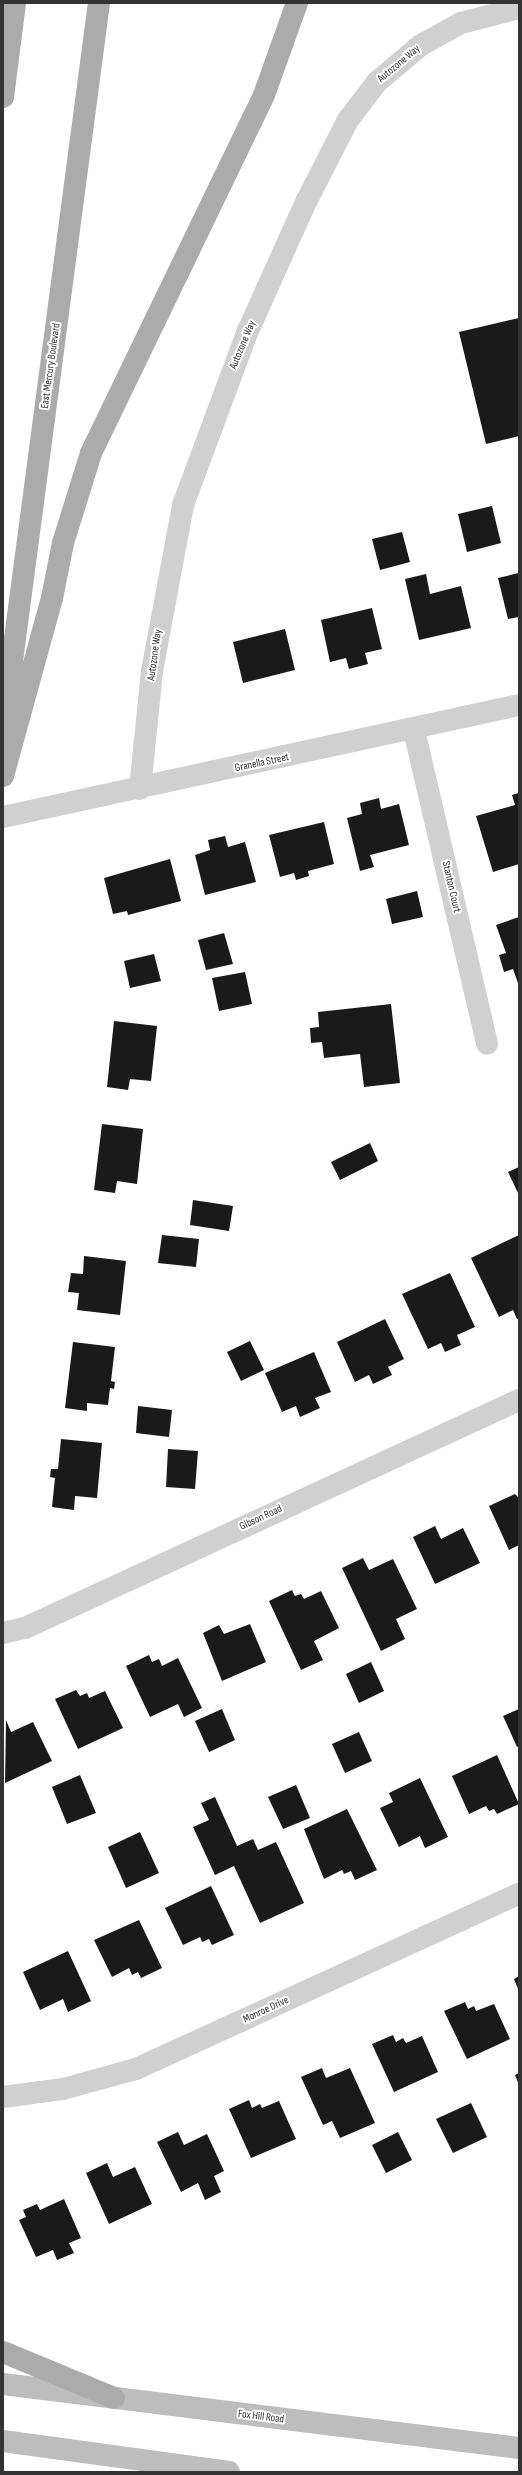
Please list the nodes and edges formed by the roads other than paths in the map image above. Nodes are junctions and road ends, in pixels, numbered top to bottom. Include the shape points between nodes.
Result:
1 (15, 3) edge
2 (99, 3) edge
3 (297, 3) edge
4 (519, 8) edge
5 (3, 97) edge
6 (519, 705) edge
7 (3, 729) edge
8 (414, 730) junction
9 (3, 776) edge
10 (140, 789) junction
11 (3, 817) edge
12 (488, 1044) dead end
13 (519, 1400) edge
14 (3, 1633) edge
15 (519, 1894) edge
16 (3, 2098) edge
17 (3, 2352) edge
18 (3, 2384) edge
19 (114, 2398) junction
20 (3, 2441) edge
21 (519, 2448) edge
22 (229, 2472) edge

1 - 5 main road
2 - 7 main road, East Mercury Boulevard
3 - 9 main road via 264,94 91,453 63,543 52,598
4 - 10 street, Autozone Way via 461,23 422,45 377,82 348,120 306,202 247,333 183,505 152,671
6 - 8 street, Granella Street
8 - 10 street, Granella Street
8 - 12 street, Stanton Court
10 - 11 street, Granella Street
13 - 14 street, Gibson Road via 25,1628
15 - 16 street, Monroe Drive via 136,2069 63,2089
17 - 19 main road
18 - 19 main road, Fox Hill Road
19 - 21 main road, Fox Hill Road
20 - 22 main road

